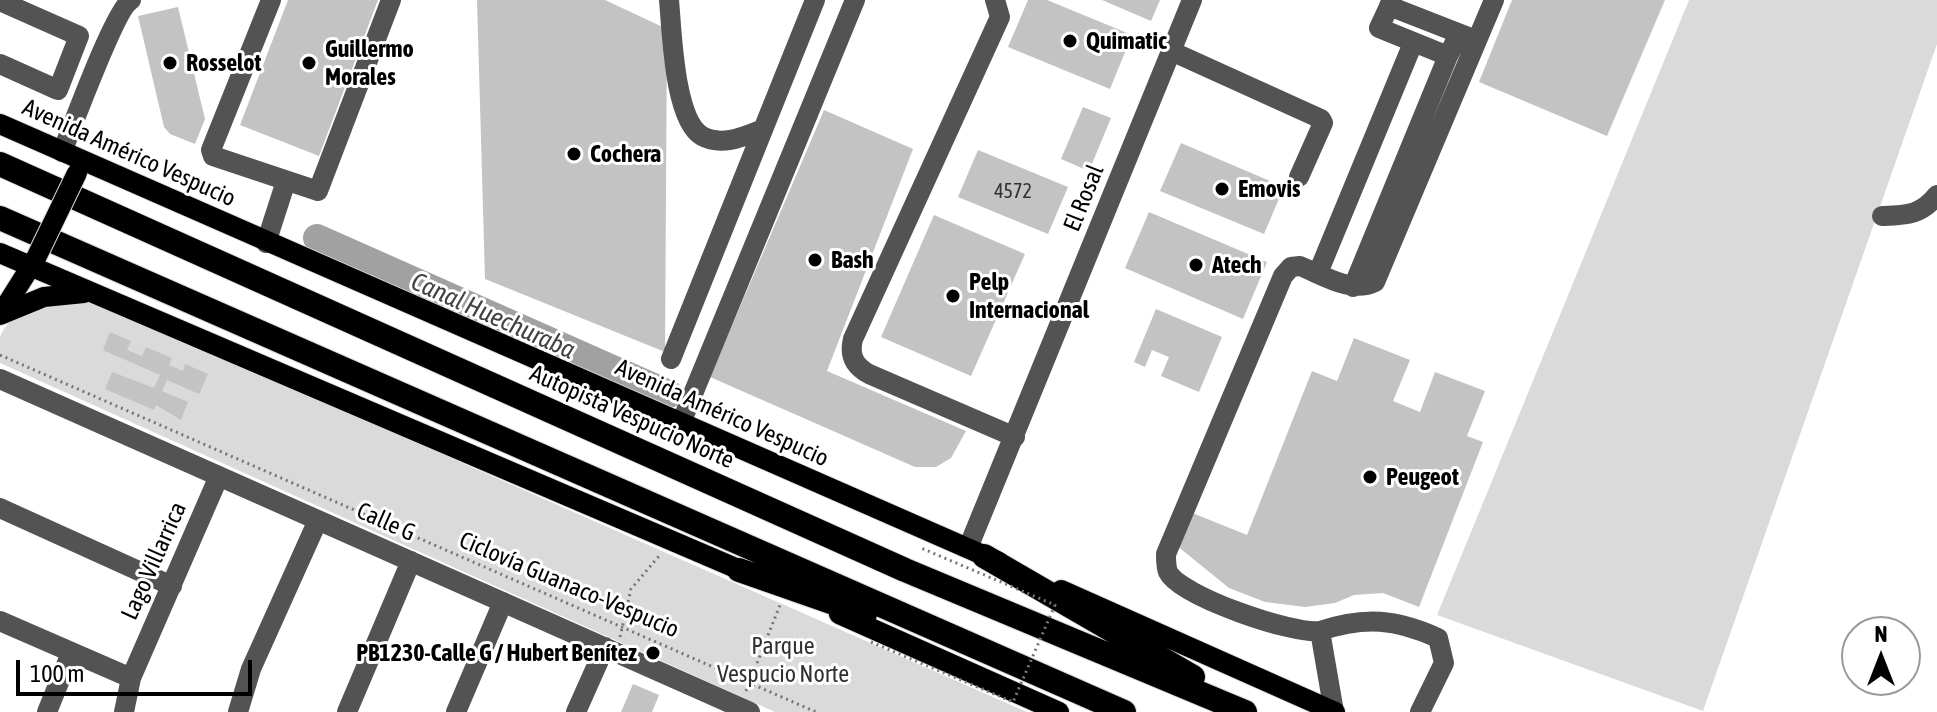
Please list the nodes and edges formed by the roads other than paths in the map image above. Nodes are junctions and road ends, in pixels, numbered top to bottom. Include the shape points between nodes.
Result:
1 (131, 0) edge
2 (271, 0) edge
3 (391, 0) edge
4 (669, 0) edge
5 (815, 0) edge
6 (855, 0) edge
7 (995, 0) edge
8 (1192, 0) edge
9 (0, 1) edge
10 (1486, 2) edge
11 (1390, 3) edge
12 (1468, 37) junction
13 (1413, 43) junction
14 (1171, 51) junction
15 (1448, 56) junction
16 (0, 64) edge
17 (0, 124) edge
18 (763, 129) junction
19 (62, 152) junction
20 (0, 164) edge
21 (80, 167) junction
22 (1299, 177) dead end
23 (286, 181) junction
24 (1937, 195) edge
25 (1882, 216) dead end
26 (0, 218) edge
27 (266, 243) junction
28 (0, 253) edge
29 (34, 262) junction
30 (1318, 273) junction
31 (1353, 287) junction
32 (92, 293) junction
33 (0, 315) edge
34 (671, 359) dead end
35 (0, 379) edge
36 (681, 423) junction
37 (1015, 437) junction
38 (219, 476) junction
39 (0, 508) edge
40 (318, 520) junction
41 (976, 552) junction
42 (411, 561) junction
43 (739, 570) junction
44 (172, 586) junction
45 (503, 602) junction
46 (0, 621) edge
47 (1320, 631) junction
48 (610, 650) junction
49 (71, 653) junction
50 (131, 678) junction
51 (1055, 681) junction
52 (744, 709) edge
53 (47, 712) edge
54 (124, 712) edge
55 (238, 712) edge
56 (347, 712) edge
57 (456, 712) edge
58 (576, 712) edge
59 (1059, 712) edge
60 (1124, 712) edge
61 (1245, 712) edge
62 (1254, 712) edge
63 (1335, 712) edge
64 (1420, 712) edge

1 - 19 street
2 - 23 street via 211,150 213,156
3 - 23 street via 321,187 312,190
4 - 18 street via 688,123 703,137 721,141
5 - 18 street
6 - 36 street
7 - 37 street via 1000,17 851,353 869,374
8 - 14 street, El Rosal
9 - 16 street via 79,36 58,90
10 - 12 street
11 - 12 street
11 - 13 street via 1379,28
12 - 15 street
12 - 31 street via 1375,282
13 - 15 street
13 - 30 street
14 - 22 street via 1321,119
14 - 37 street, El Rosal
15 - 31 street
17 - 19 main road, Avenida Américo Vespucio
18 - 34 street
19 - 21 main road, Avenida Américo Vespucio
20 - 61 highway, Autopista Vespucio Norte via 905,570
21 - 27 main road, Avenida Américo Vespucio
21 - 29 main road, bridge
23 - 27 street
24 - 25 street via 1922,212
26 - 51 highway
27 - 36 main road, Avenida Américo Vespucio
28 - 29 main road
29 - 32 main road
29 - 33 main road
30 - 31 street
30 - 47 street via 1300,266 1283,276 1166,554 1169,573 1183,587 1272,626 1305,634
32 - 33 main road via 44,297
32 - 43 main road
35 - 38 street, Calle G
36 - 41 main road, Avenida Américo Vespucio
37 - 41 street, El Rosal
38 - 40 street, Calle G
38 - 44 street, Lago Villarrica
39 - 44 street
40 - 42 street, Calle G
40 - 55 street via 251,669
41 - 62 highway
41 - 63 main road, Avenida Américo Vespucio
42 - 45 street, Calle G
42 - 56 street
43 - 51 highway
43 - 59 main road
44 - 50 street, Lago Villarrica
45 - 48 street, Calle G
45 - 57 street
46 - 49 street
47 - 63 street
47 - 64 street via 1386,621 1438,638 1444,663
48 - 52 street, Calle G
48 - 58 street
49 - 50 street
49 - 53 street
50 - 54 street, Lago Villarrica
51 - 60 highway

